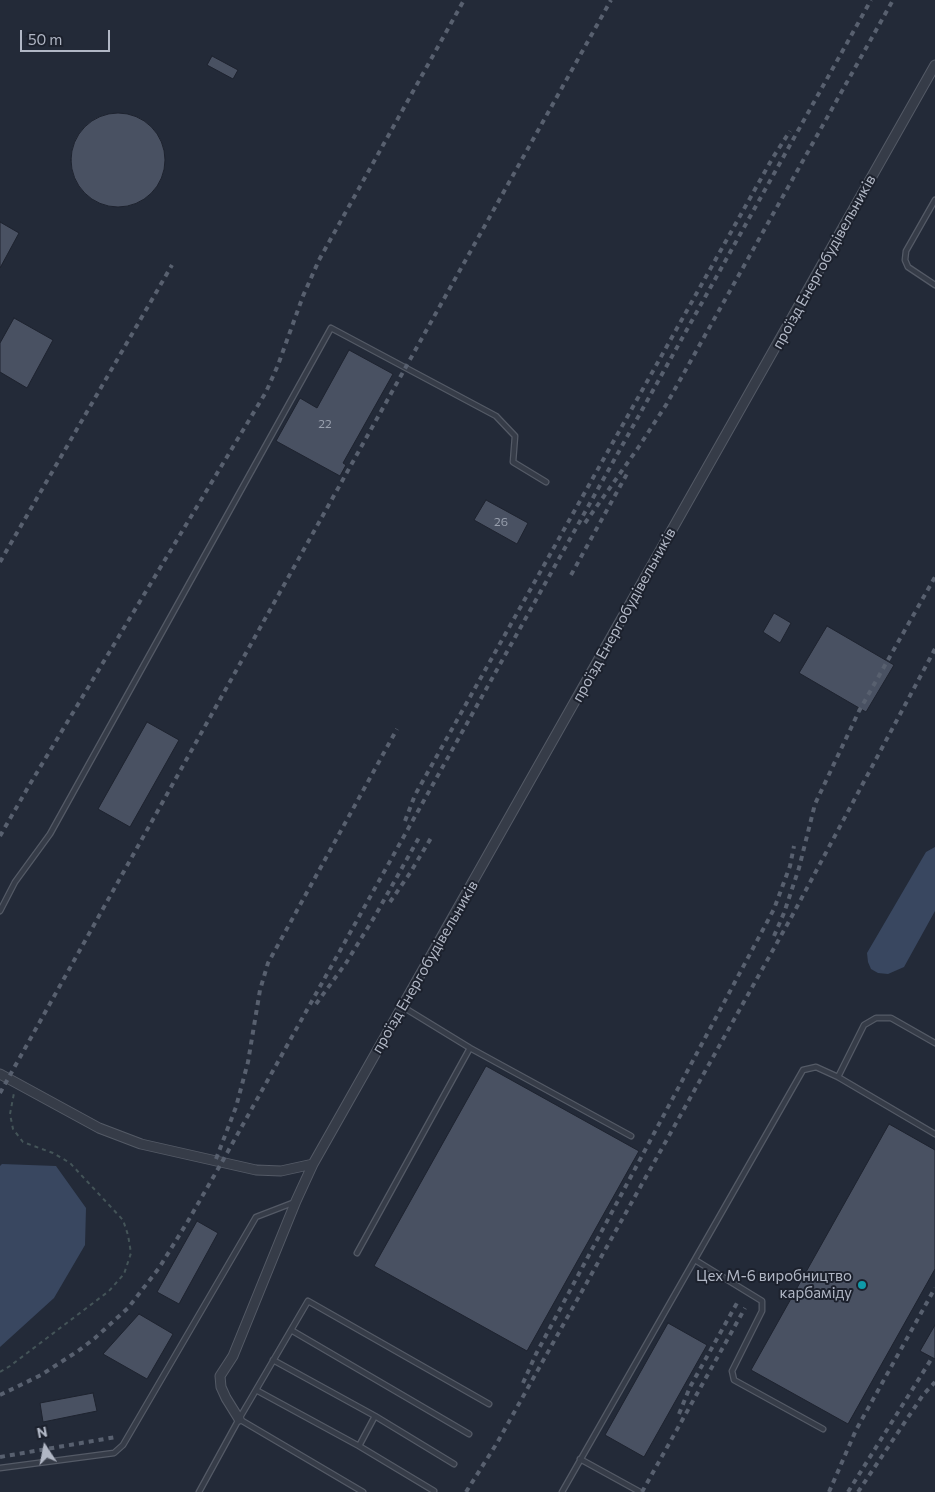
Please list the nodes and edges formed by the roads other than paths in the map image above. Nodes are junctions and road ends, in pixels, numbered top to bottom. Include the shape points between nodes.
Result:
1 (935, 65) edge
2 (935, 200) edge
3 (935, 285) edge
4 (546, 482) dead end
5 (0, 911) edge
6 (403, 1007) junction
7 (935, 1043) edge
8 (470, 1048) junction
9 (0, 1074) edge
10 (838, 1076) junction
11 (935, 1134) edge
12 (631, 1136) dead end
13 (313, 1164) junction
14 (296, 1202) junction
15 (357, 1253) dead end
16 (695, 1260) junction
17 (291, 1330) junction
18 (274, 1360) junction
19 (256, 1390) junction
20 (489, 1404) dead end
21 (375, 1416) junction
22 (239, 1419) junction
23 (823, 1429) dead end
24 (469, 1434) dead end
25 (359, 1446) junction
26 (580, 1459) junction
27 (454, 1464) dead end
28 (0, 1468) edge
29 (199, 1492) edge
30 (363, 1492) edge
31 (434, 1492) edge
32 (562, 1492) edge
33 (640, 1492) edge

1 - 6 street, проїзд Енергобудівельників
2 - 3 lane via 906,251 905,260 917,275
4 - 5 lane via 513,462 515,436 496,416 331,328 50,834 15,882
6 - 8 lane
6 - 13 street, проїзд Енергобудівельників
7 - 10 lane via 891,1018 876,1018 864,1026
8 - 12 lane
8 - 15 lane
9 - 13 street via 99,1128 141,1144 256,1170 280,1170
10 - 11 lane
10 - 16 lane via 816,1067 803,1070
13 - 14 street, проїзд Енергобудівельників
14 - 22 street, проїзд Енергобудівельників via 233,1356 220,1376 221,1387
14 - 28 lane via 256,1217 123,1445 114,1453
16 - 23 lane via 762,1301 762,1311 732,1370 734,1380
16 - 26 lane
17 - 18 lane
17 - 20 lane via 308,1301
17 - 24 lane
18 - 19 lane
18 - 21 lane
19 - 22 lane
19 - 25 lane
21 - 25 lane
21 - 27 lane
22 - 29 lane
22 - 30 lane
25 - 31 lane
26 - 32 lane
26 - 33 lane

